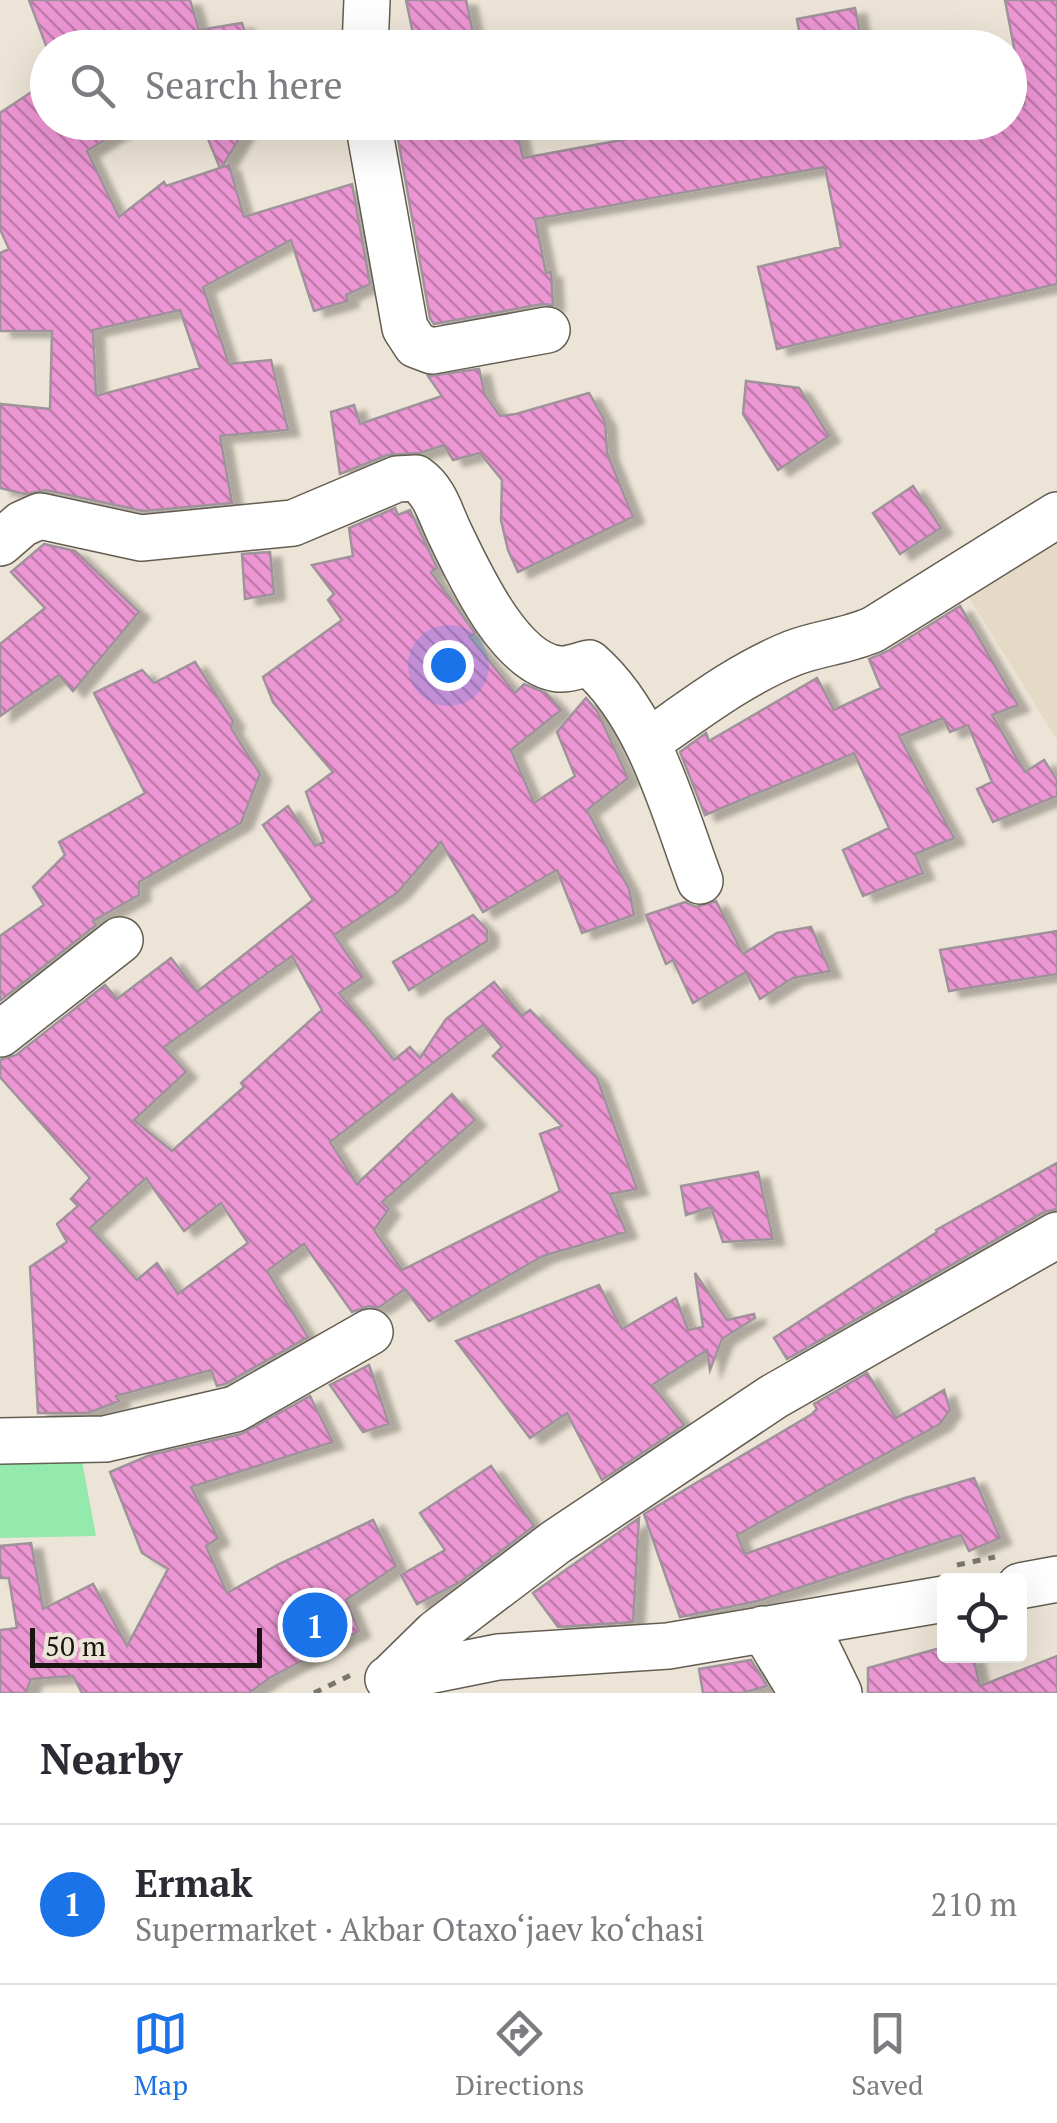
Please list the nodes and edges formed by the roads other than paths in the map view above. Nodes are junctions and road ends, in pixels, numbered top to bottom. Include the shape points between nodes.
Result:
1 (367, 0) edge
2 (366, 30) edge
3 (371, 140) edge
4 (547, 330) dead end
5 (1057, 515) edge
6 (0, 544) edge
7 (648, 742) junction
8 (700, 881) dead end
9 (120, 940) dead end
10 (0, 1034) edge
11 (1057, 1236) edge
12 (370, 1332) dead end
13 (0, 1441) edge
14 (1057, 1580) edge
15 (1027, 1585) edge
16 (937, 1600) edge
17 (784, 1626) junction
18 (377, 1686) edge
19 (802, 1693) edge
20 (839, 1693) edge

1 - 2 street
3 - 4 street via 406,328 416,345 432,352
5 - 7 street via 874,629 795,652 736,680
6 - 7 street via 40,516 141,538 293,523 398,479 416,478 430,488 506,635 558,669 590,663
7 - 8 street
9 - 10 street
11 - 18 street via 774,1397 556,1542
12 - 13 street via 235,1409 105,1439
14 - 15 street
16 - 17 street
17 - 18 street via 668,1646 498,1657
17 - 19 street
17 - 20 street

